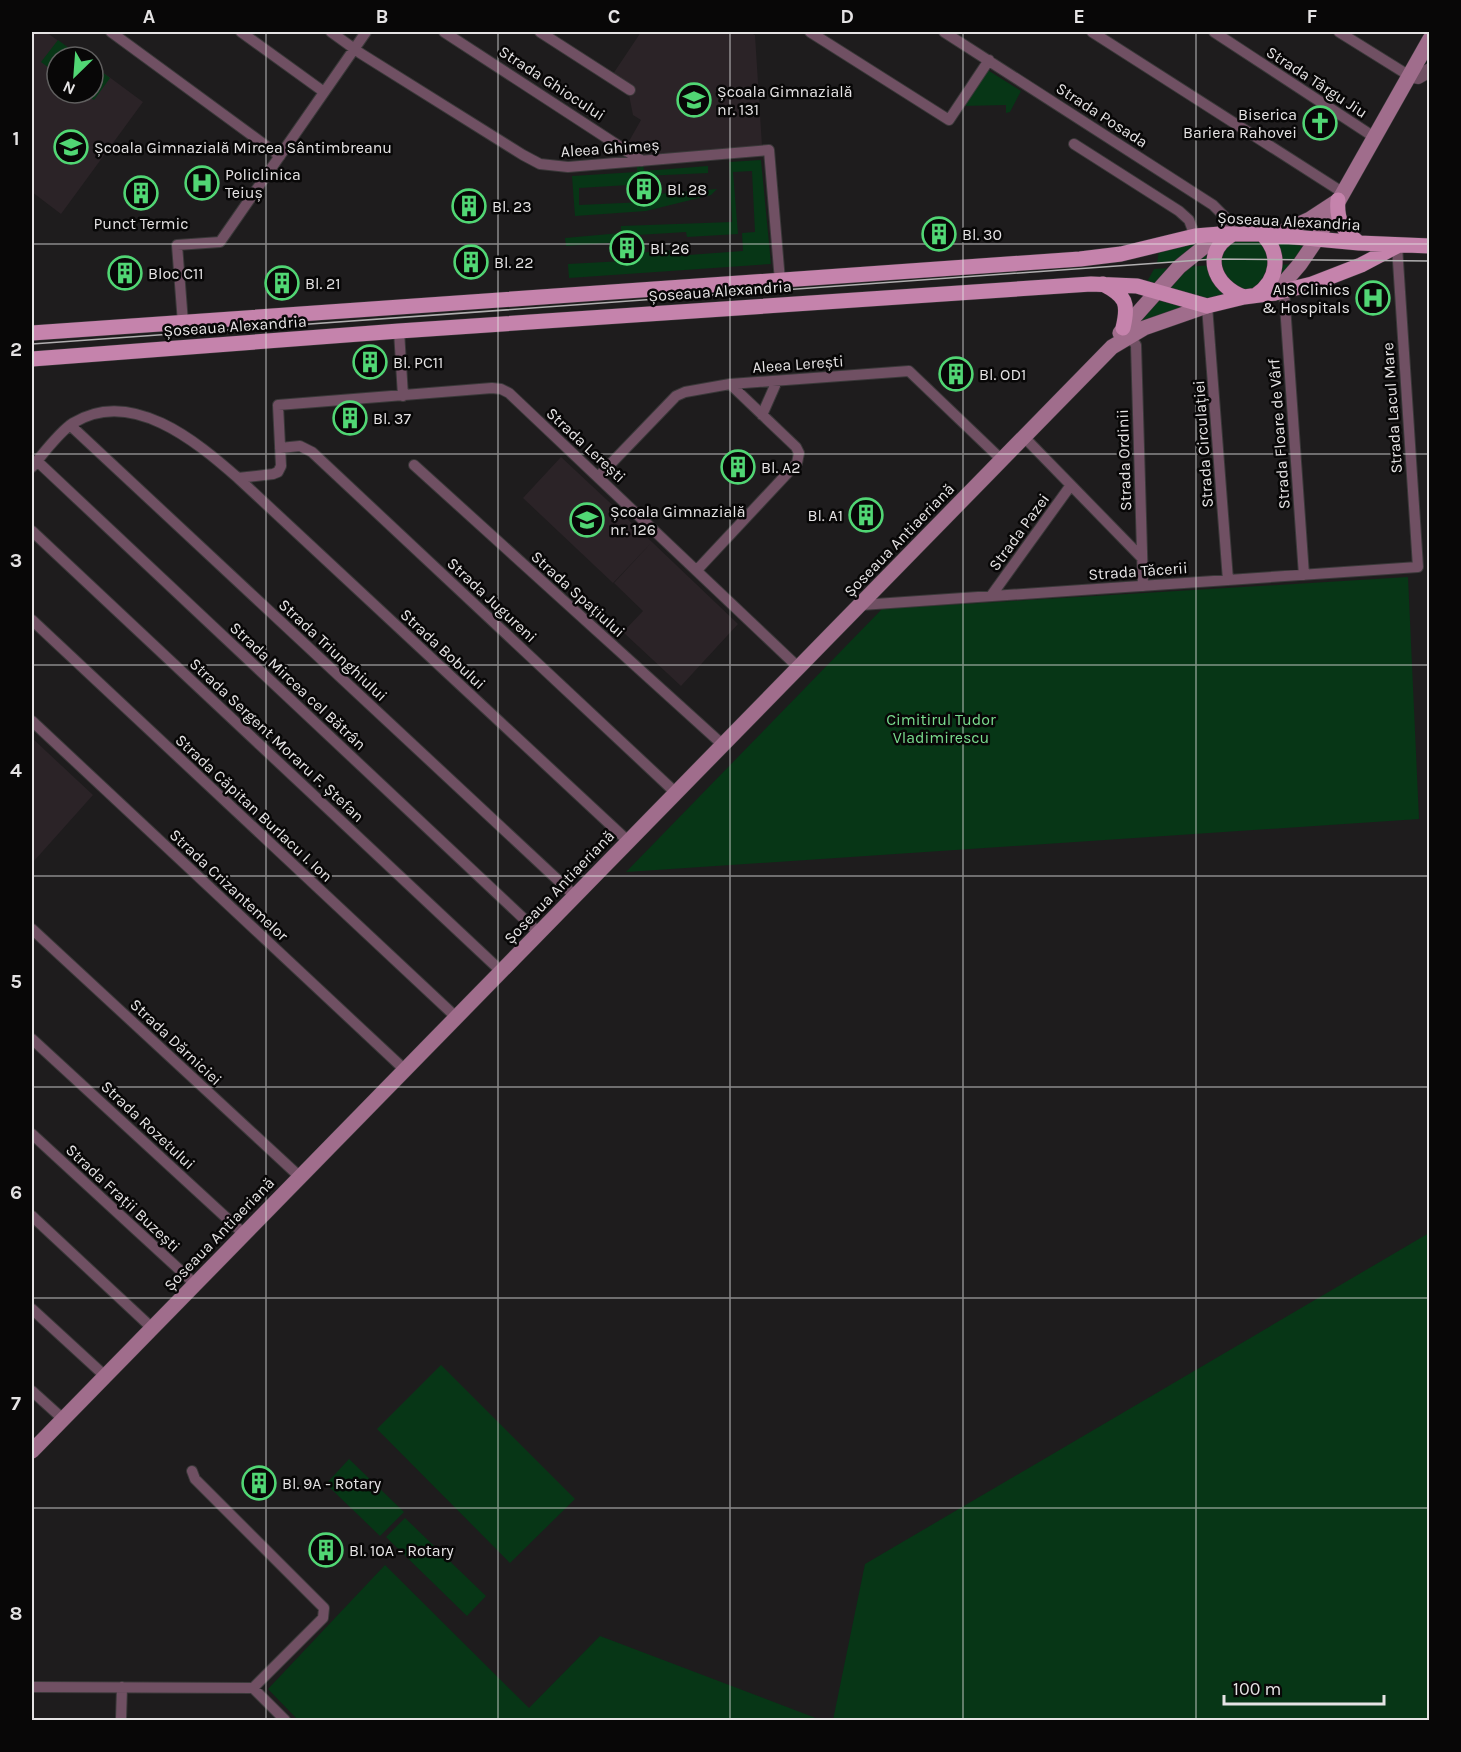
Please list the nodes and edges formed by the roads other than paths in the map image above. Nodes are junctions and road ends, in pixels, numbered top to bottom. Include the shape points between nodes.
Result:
1 (111, 32) edge
2 (241, 32) edge
3 (331, 32) edge
4 (366, 32) edge
5 (444, 32) edge
6 (540, 32) edge
7 (810, 32) edge
8 (944, 32) edge
9 (1092, 32) edge
10 (1214, 32) edge
11 (1339, 32) edge
12 (1430, 39) edge
13 (354, 49) junction
14 (989, 60) junction
15 (1430, 70) edge
16 (1408, 75) junction
17 (630, 90) dead end
18 (324, 92) junction
19 (1374, 137) junction
20 (1074, 144) dead end
21 (280, 156) junction
22 (642, 161) junction
23 (1340, 196) junction
24 (1226, 234) junction
25 (1269, 235) junction
26 (1195, 236) junction
27 (1317, 239) junction
28 (1359, 243) junction
29 (1397, 246) junction
30 (1430, 246) edge
31 (780, 281) junction
32 (1103, 284) junction
33 (1157, 291) junction
34 (1279, 292) junction
35 (1250, 296) junction
36 (1207, 306) junction
37 (183, 323) junction
38 (399, 331) junction
39 (1126, 332) junction
40 (32, 333) edge
41 (32, 359) edge
42 (777, 381) junction
43 (730, 384) junction
44 (403, 396) junction
45 (762, 415) junction
46 (70, 425) junction
47 (1024, 437) junction
48 (280, 448) junction
49 (1002, 460) junction
50 (34, 464) edge
51 (414, 465) dead end
52 (598, 477) junction
53 (238, 478) junction
54 (1071, 485) junction
55 (32, 531) edge
56 (1142, 558) junction
57 (1418, 567) joint
58 (697, 570) junction
59 (1304, 575) junction
60 (1228, 580) junction
61 (1143, 586) junction
62 (991, 596) junction
63 (861, 605) junction
64 (32, 620) edge
65 (798, 667) junction
66 (32, 721) edge
67 (723, 744) junction
68 (676, 793) junction
69 (628, 842) junction
70 (575, 896) junction
71 (32, 929) edge
72 (539, 933) junction
73 (502, 972) junction
74 (457, 1018) junction
75 (32, 1039) edge
76 (405, 1070) junction
77 (32, 1134) edge
78 (300, 1177) junction
79 (32, 1216) edge
80 (244, 1234) junction
81 (195, 1284) junction
82 (32, 1309) edge
83 (152, 1328) junction
84 (105, 1376) junction
85 (32, 1391) edge
86 (63, 1419) junction
87 (32, 1451) edge
88 (192, 1471) dead end
89 (32, 1687) edge
90 (122, 1687) junction
91 (253, 1688) junction
92 (121, 1720) edge
93 (285, 1720) edge

1 - 21 street
2 - 18 street
3 - 13 street, Aleea Ghimeș
4 - 13 street
5 - 22 street, Strada Ghiocului
6 - 17 street
7 - 14 street via 948,120
8 - 14 street, Strada Posada
9 - 23 street
10 - 19 street, Strada Târgu Jiu
11 - 16 street
12 - 16 main road
13 - 18 street
13 - 22 street, Aleea Ghimeș via 540,164 568,167
14 - 24 street, Strada Posada via 1213,205 1225,217
15 - 16 street via 1418,77
16 - 19 main road
18 - 21 street
19 - 23 main road
20 - 26 street via 1179,211 1189,220
21 - 37 street via 220,242 177,245
22 - 31 street, Aleea Ghimeș via 769,150
23 - 25 main road via 1310,219
23 - 27 main road
23 - 28 main road via 1339,223
24 - 25 main road, Șoseaua Alexandria
24 - 26 main road, Șoseaua Alexandria
24 - 33 main road, Șoseaua Antiaeriană via 1192,255
24 - 35 main road via 1214,266 1221,283 1229,290
25 - 27 main road, Șoseaua Alexandria
25 - 35 main road via 1275,270 1268,285
26 - 31 main road, Șoseaua Alexandria via 1095,258
27 - 28 main road, Șoseaua Alexandria
27 - 34 main road
28 - 29 main road, Șoseaua Alexandria
29 - 30 main road, Șoseaua Alexandria
29 - 34 main road, Șoseaua Alexandria via 1342,274
29 - 57 street, Strada Lacul Mare
31 - 37 main road, Șoseaua Alexandria
32 - 33 main road, Șoseaua Alexandria via 1129,284
32 - 38 main road, Șoseaua Alexandria
32 - 39 main road via 1123,298
33 - 36 main road, Șoseaua Alexandria
33 - 39 main road, Șoseaua Antiaeriană
34 - 35 main road, Șoseaua Alexandria
34 - 59 street, Strada Floare de Vârf
35 - 36 main road, Șoseaua Alexandria
36 - 39 main road
36 - 60 street, Strada Circulației
37 - 40 main road, Șoseaua Alexandria
38 - 41 main road, Șoseaua Alexandria
38 - 44 street
39 - 47 main road, Șoseaua Antiaeriană
39 - 56 street, Strada Ordinii via 1136,345
42 - 43 street, Aleea Lerești
42 - 45 street
42 - 49 street, Aleea Lerești via 909,371
43 - 45 street
43 - 52 street, Aleea Lerești via 676,396
44 - 48 street, Strada Lerești via 278,405
44 - 52 street, Strada Lerești via 501,389
45 - 58 street via 796,447 797,463
46 - 50 street
46 - 53 street via 112,412 152,418 191,439
46 - 70 street, Strada Triunghiului
47 - 49 main road, Șoseaua Antiaeriană
47 - 54 street
48 - 53 street, Strada Lerești via 278,472
48 - 68 street, Strada Jugureni via 300,446 312,452
49 - 63 main road, Șoseaua Antiaeriană
50 - 72 street, Strada Mircea cel Bătrân
51 - 67 street, Strada Spațiului
52 - 58 street, Strada Lerești
53 - 69 street, Strada Bobului
54 - 56 street
54 - 62 street, Strada Pazei
55 - 73 street, Strada Sergent Moraru F. Ștefan
56 - 61 street, Strada Ordinii
57 - 59 street, Strada Tăcerii
58 - 65 street, Strada Lerești
59 - 60 street, Strada Tăcerii
60 - 61 street, Strada Tăcerii
61 - 62 street, Strada Tăcerii
62 - 63 street, Strada Tăcerii
63 - 65 main road, Șoseaua Antiaeriană
64 - 74 street, Strada Căpitan Burlacu I. Ion
65 - 67 main road, Șoseaua Antiaeriană
66 - 76 street, Strada Crizantemelor
67 - 68 main road, Șoseaua Antiaeriană
68 - 69 main road, Șoseaua Antiaeriană
69 - 70 main road, Șoseaua Antiaeriană
70 - 72 main road, Șoseaua Antiaeriană
71 - 78 street, Strada Dărniciei
72 - 73 main road, Șoseaua Antiaeriană
73 - 74 main road, Șoseaua Antiaeriană
74 - 76 main road, Șoseaua Antiaeriană
75 - 80 street, Strada Rozetului
76 - 78 main road, Șoseaua Antiaeriană
77 - 81 street, Strada Frații Buzești
78 - 80 main road, Șoseaua Antiaeriană
79 - 83 street
80 - 81 main road, Șoseaua Antiaeriană
81 - 83 main road, Șoseaua Antiaeriană
82 - 84 street
83 - 84 main road, Șoseaua Antiaeriană
84 - 86 main road, Șoseaua Antiaeriană
85 - 86 street
86 - 87 main road, Șoseaua Antiaeriană
88 - 91 street via 195,1479 324,1608 323,1618
89 - 90 street
90 - 91 street
90 - 92 street
91 - 93 street

